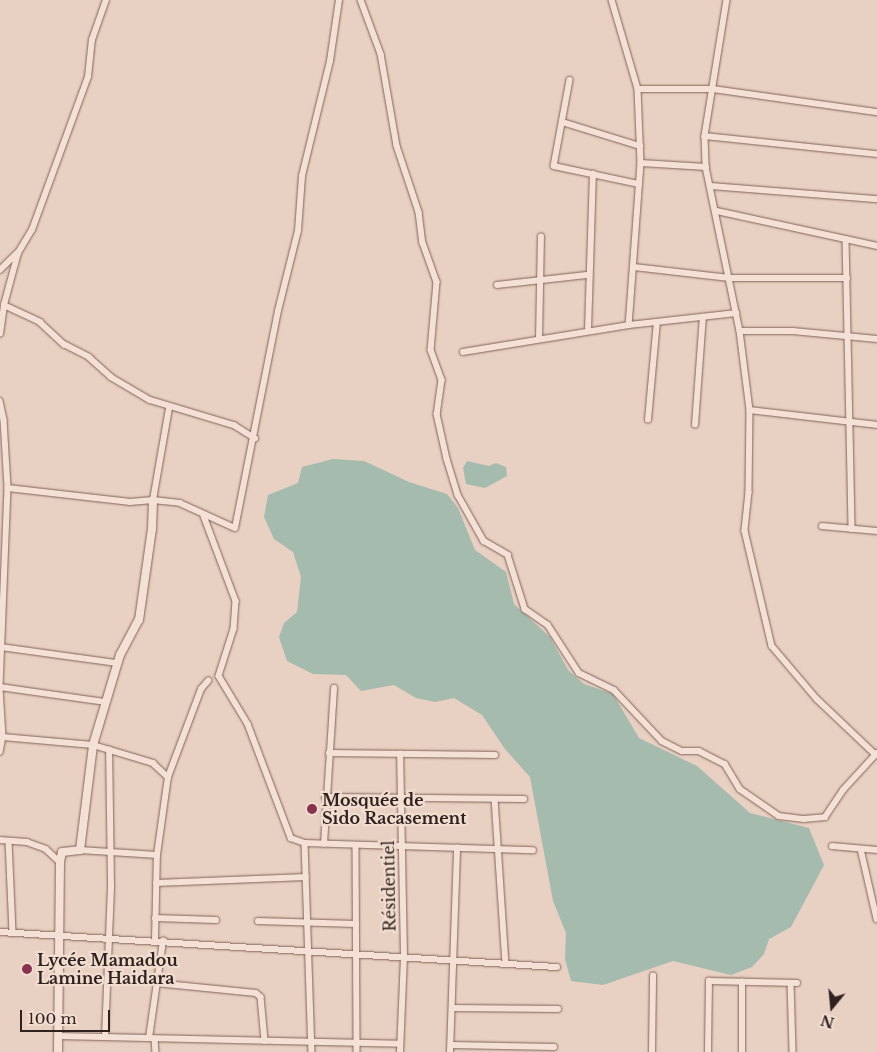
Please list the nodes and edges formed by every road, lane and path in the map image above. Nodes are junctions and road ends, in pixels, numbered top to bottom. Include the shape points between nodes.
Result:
1 (106, 0) edge
2 (339, 0) edge
3 (361, 0) edge
4 (612, 0) edge
5 (727, 0) edge
6 (570, 80) dead end
7 (638, 89) junction
8 (713, 90) junction
9 (877, 112) edge
10 (562, 122) junction
11 (705, 136) junction
12 (640, 146) junction
13 (877, 154) edge
14 (641, 162) junction
15 (706, 167) junction
16 (593, 174) junction
17 (639, 184) junction
18 (711, 186) junction
19 (877, 199) edge
20 (717, 211) junction
21 (541, 237) dead end
22 (846, 239) junction
23 (877, 246) edge
24 (18, 253) junction
25 (634, 266) junction
26 (0, 270) edge
27 (588, 275) junction
28 (729, 278) junction
29 (847, 278) junction
30 (541, 281) junction
31 (497, 285) dead end
32 (4, 305) junction
33 (736, 313) junction
34 (703, 317) junction
35 (657, 322) junction
36 (629, 325) junction
37 (588, 331) junction
38 (740, 331) junction
39 (0, 334) edge
40 (849, 336) junction
41 (539, 339) junction
42 (877, 339) edge
43 (462, 352) dead end
44 (0, 401) edge
45 (169, 408) junction
46 (750, 410) junction
47 (648, 420) dead end
48 (850, 422) junction
49 (695, 425) dead end
50 (877, 425) edge
51 (255, 438) junction
52 (8, 488) junction
53 (152, 500) junction
54 (204, 516) junction
55 (822, 526) dead end
56 (852, 529) junction
57 (877, 531) edge
58 (1, 648) edge
59 (117, 663) junction
60 (208, 681) dead end
61 (0, 686) edge
62 (334, 688) dead end
63 (106, 702) junction
64 (1, 725) edge
65 (3, 737) junction
66 (93, 745) junction
67 (109, 750) junction
68 (0, 752) edge
69 (329, 753) junction
70 (400, 754) junction
71 (876, 754) edge
72 (495, 755) dead end
73 (168, 777) junction
74 (325, 797) junction
75 (402, 799) junction
76 (495, 799) junction
77 (524, 799) dead end
78 (0, 840) edge
79 (8, 841) junction
80 (305, 842) junction
81 (324, 844) junction
82 (356, 845) junction
83 (402, 846) junction
84 (832, 846) dead end
85 (457, 848) junction
86 (498, 849) junction
87 (861, 849) junction
88 (80, 850) junction
89 (533, 850) dead end
90 (877, 850) edge
91 (110, 853) junction
92 (156, 855) junction
93 (60, 862) junction
94 (306, 877) junction
95 (156, 883) junction
96 (875, 897) edge
97 (155, 918) junction
98 (877, 918) edge
99 (216, 920) dead end
100 (258, 920) dead end
101 (307, 922) junction
102 (356, 924) junction
103 (0, 932) edge
104 (13, 932) junction
105 (59, 935) junction
106 (109, 938) junction
107 (155, 940) junction
108 (163, 941) junction
109 (308, 951) junction
110 (356, 953) junction
111 (404, 957) junction
112 (455, 961) junction
113 (506, 964) junction
114 (557, 966) dead end
115 (653, 976) dead end
116 (742, 982) junction
117 (156, 983) junction
118 (453, 1008) junction
119 (558, 1008) dead end
120 (58, 1036) junction
121 (105, 1037) junction
122 (152, 1038) junction
123 (265, 1041) junction
124 (312, 1042) junction
125 (356, 1042) junction
126 (400, 1044) junction
127 (451, 1045) junction
128 (554, 1047) dead end
129 (58, 1052) edge
130 (156, 1052) edge
131 (312, 1052) edge
132 (357, 1052) edge
133 (400, 1052) edge
134 (450, 1052) edge
135 (652, 1052) edge
136 (708, 1052) edge
137 (742, 1052) edge
138 (793, 1052) edge

1 - 24 street via 92,40 88,77 32,230
2 - 51 street via 330,61 302,176 298,231 278,311
3 - 71 street via 381,54 397,146 437,282 431,350 442,380 436,414 447,459 458,495 484,541 508,555 525,608 548,625 579,673 614,690 662,742 682,751 699,751 725,764 740,788 779,816 826,817 843,790
4 - 7 street
5 - 8 street
6 - 10 street
7 - 8 street
7 - 12 street
8 - 9 street
8 - 11 street
10 - 12 street
10 - 16 street via 554,166
11 - 13 street
11 - 15 street
12 - 14 street
14 - 15 street
14 - 17 street
15 - 18 street
16 - 17 street
16 - 27 street
17 - 25 street
18 - 19 street
18 - 20 street
20 - 22 street
20 - 28 street
21 - 30 street
22 - 23 street
22 - 29 street
24 - 26 street
24 - 32 street
25 - 28 street
25 - 36 street
27 - 30 street
27 - 37 street
28 - 29 street
28 - 33 street
29 - 40 street
30 - 31 street
30 - 41 street
32 - 39 street
32 - 45 street via 40,322 64,344 89,357 111,377
33 - 34 street
33 - 38 street
34 - 35 street
34 - 49 street
35 - 36 street
35 - 47 street
36 - 37 street
37 - 41 street
38 - 40 street
38 - 46 street
40 - 42 street
40 - 48 street
41 - 43 street
44 - 52 street
45 - 51 street via 212,418
45 - 53 street
46 - 48 street
46 - 71 street via 745,531 772,646 817,699
48 - 50 street
48 - 56 street
51 - 54 street via 235,528
52 - 53 street via 130,502
52 - 58 street
53 - 54 street via 180,503
53 - 59 street via 144,600 139,620
54 - 80 street via 236,601 234,629 219,676 248,724 291,838
55 - 56 street
56 - 57 street
58 - 59 street
58 - 61 street
59 - 63 street
60 - 73 street via 201,689
61 - 63 street
61 - 64 street
62 - 69 street
63 - 66 street
64 - 65 street
65 - 66 street
65 - 68 street
66 - 67 street
66 - 88 street
67 - 73 street via 153,763
67 - 91 street
69 - 70 street
69 - 74 street
70 - 72 street
70 - 75 street, Résidentiel
73 - 92 street
74 - 75 street
74 - 81 street
75 - 76 street
75 - 83 street, Résidentiel
76 - 77 street
76 - 86 street
78 - 79 street
79 - 93 street via 28,842 46,849
79 - 104 street
80 - 81 street
80 - 94 street
81 - 82 street
82 - 83 street
82 - 102 street
83 - 85 street
83 - 111 street, Résidentiel
84 - 87 street
85 - 86 street
85 - 112 street
86 - 89 street
86 - 113 street
87 - 90 street
87 - 96 street
88 - 91 street
88 - 93 street via 62,852
91 - 92 street
91 - 106 street
92 - 95 street
93 - 105 street
94 - 95 street
94 - 101 street
95 - 97 street
96 - 98 street
97 - 99 street
97 - 107 street
100 - 101 street
101 - 102 street
101 - 109 street
102 - 110 street
103 - 104 street
104 - 105 street
105 - 106 street
105 - 120 street
106 - 107 street
106 - 121 street
107 - 108 street
108 - 109 street
108 - 117 street
109 - 110 street
109 - 124 street
110 - 111 street
110 - 125 street
111 - 112 street
111 - 126 street, Résidentiel
112 - 113 street
112 - 118 street
113 - 114 street
115 - 135 street
116 - 136 street via 709,981
116 - 137 street
116 - 138 street via 794,983
117 - 122 street
117 - 123 street via 256,993 261,997
118 - 119 street
118 - 127 street
120 - 121 street
120 - 129 street
121 - 122 street
122 - 123 street
122 - 130 street
123 - 124 street
124 - 125 street
124 - 131 street
125 - 126 street
125 - 132 street
126 - 133 street, Résidentiel
127 - 128 street
127 - 134 street

